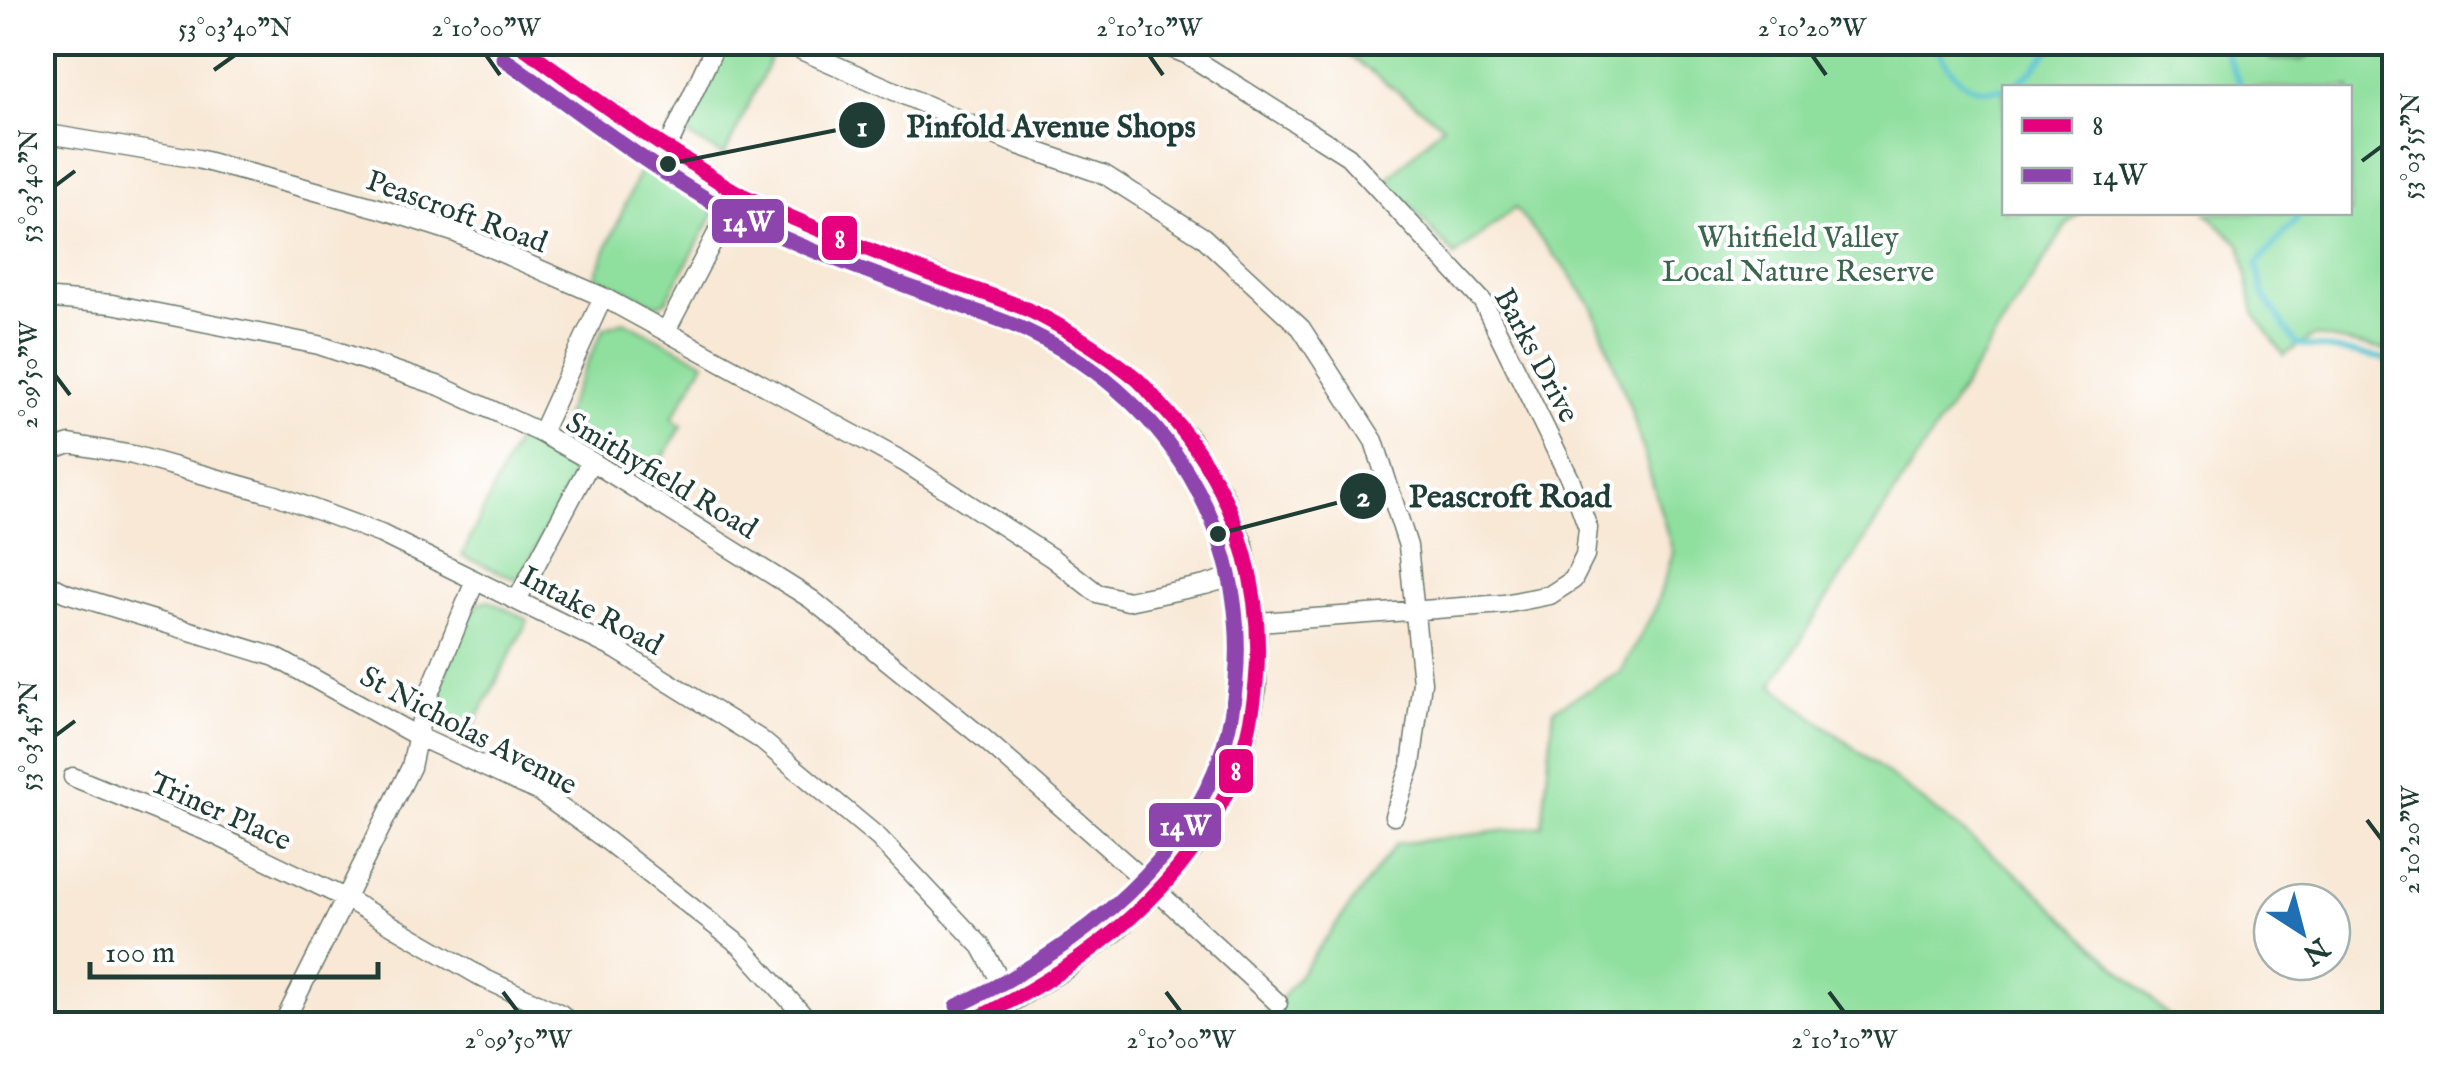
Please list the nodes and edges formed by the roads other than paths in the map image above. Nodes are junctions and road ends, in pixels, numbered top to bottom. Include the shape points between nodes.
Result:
1 (515, 42) edge
2 (718, 42) edge
3 (1156, 42) edge
4 (800, 45) edge
5 (42, 133) edge
6 (667, 148) junction
7 (738, 193) junction
8 (603, 297) junction
9 (42, 298) edge
10 (666, 330) junction
11 (541, 433) junction
12 (42, 454) edge
13 (591, 461) junction
14 (1249, 572) junction
15 (476, 580) junction
16 (42, 581) edge
17 (518, 600) junction
18 (1416, 610) junction
19 (1258, 622) junction
20 (417, 736) junction
21 (73, 777) dead end
22 (1394, 816) dead end
23 (1157, 892) junction
24 (344, 898) junction
25 (1012, 1002) junction
26 (1278, 1003) dead end
27 (283, 1024) edge
28 (570, 1024) edge
29 (811, 1024) edge
30 (965, 1024) edge

1 - 6 street
2 - 6 street
3 - 18 street, Barks Drive via 1188,55 1348,156 1483,302 1571,481 1588,528 1573,580 1550,595 1504,604
4 - 18 street via 1013,143 1105,175 1203,237 1301,328 1374,441 1408,546
5 - 8 street, Peascroft Road via 198,159 378,208
6 - 7 street
7 - 10 street
7 - 14 street via 821,232 1038,314 1089,344 1138,381 1190,438 1224,493
8 - 10 street, Peascroft Road
8 - 11 street
9 - 11 street, Smithyfield Road via 112,304 319,345 440,386
10 - 14 street, Peascroft Road via 904,462 1097,593 1128,601
11 - 13 street, Smithyfield Road
12 - 15 street, Intake Road via 70,444 133,455 276,495 381,534
13 - 17 street
13 - 23 street, Smithyfield Road via 811,599 983,738
14 - 19 street
15 - 17 street, Intake Road
15 - 20 street
16 - 20 street, St Nicholas Avenue via 274,657
17 - 25 street, Intake Road via 617,650 760,739 879,838 982,946
18 - 19 street, Barks Drive
18 - 22 street via 1422,682 1411,765
19 - 23 street via 1257,688 1229,789 1196,848
20 - 24 street via 411,766
20 - 29 street, St Nicholas Avenue via 540,792 606,840 741,946
21 - 24 street, Triner Place via 213,834
23 - 25 street via 1117,931
23 - 26 street, Smithyfield Road
24 - 27 street
24 - 28 street, Triner Place
25 - 30 street

